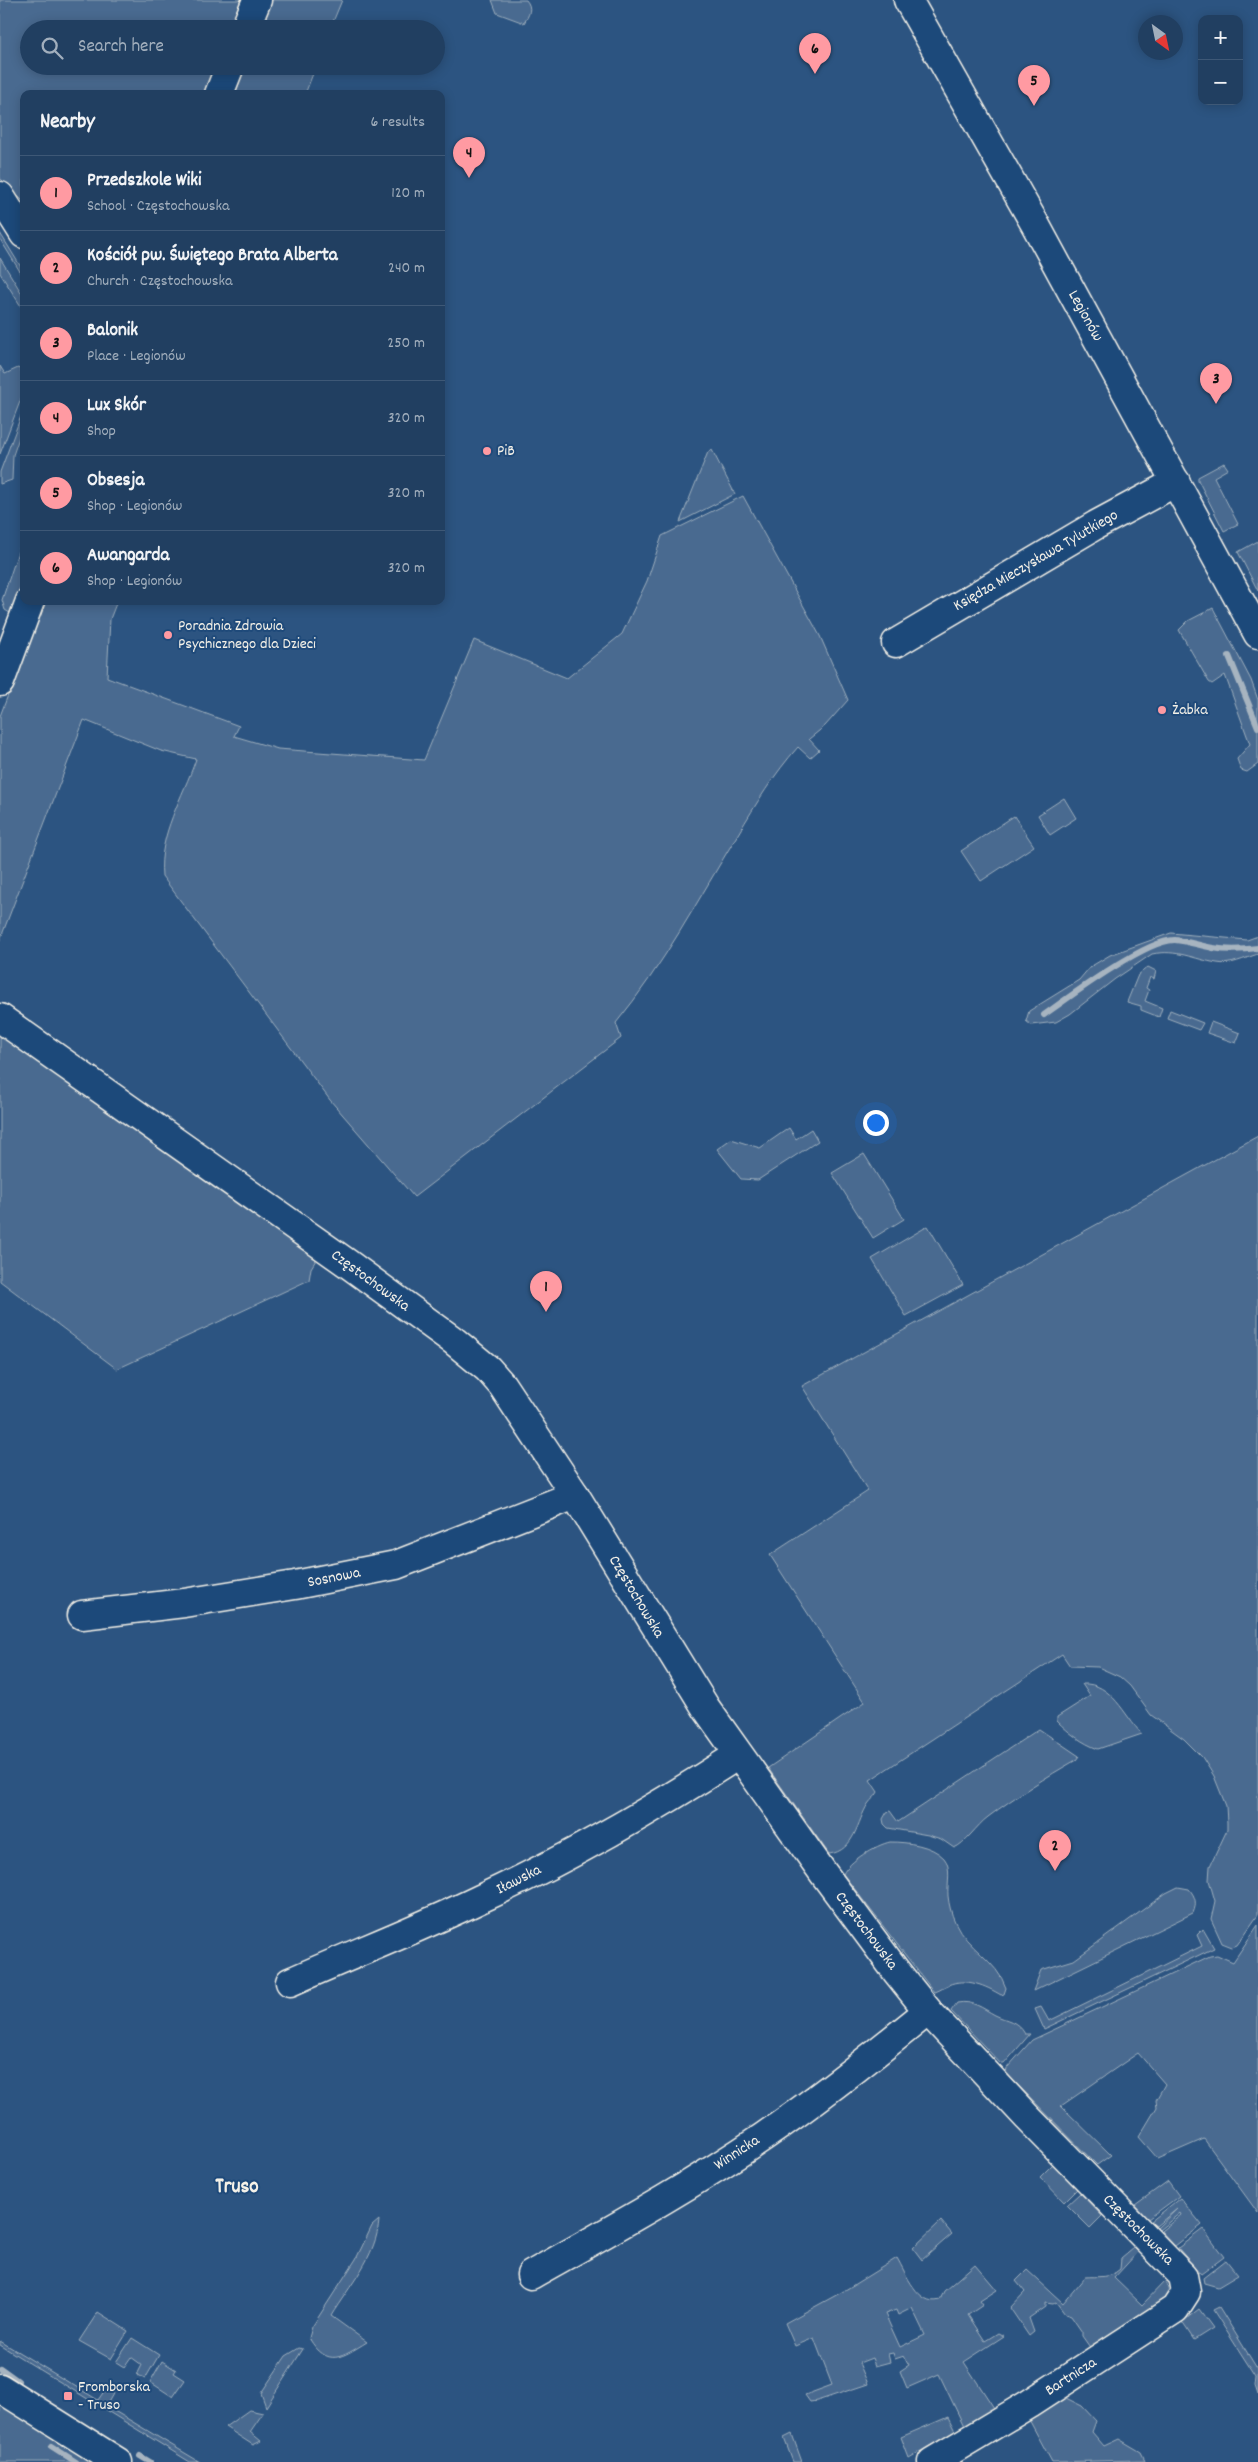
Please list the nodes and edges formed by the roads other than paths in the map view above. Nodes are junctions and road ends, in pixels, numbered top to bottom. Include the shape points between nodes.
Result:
1 (908, 0) edge
2 (256, 1) edge
3 (249, 20) edge
4 (226, 75) edge
5 (221, 90) edge
6 (11, 206) edge
7 (20, 225) edge
8 (1176, 482) junction
9 (29, 605) edge
10 (1258, 634) edge
11 (896, 642) dead end
12 (0, 682) edge
13 (0, 1018) edge
14 (575, 1495) junction
15 (82, 1615) dead end
16 (738, 1755) junction
17 (290, 1982) dead end
18 (928, 2011) junction
19 (531, 2274) dead end
20 (1183, 2276) joint
21 (0, 2388) edge
22 (118, 2462) edge
23 (932, 2462) edge

1 - 8 street, Legionów
2 - 3 street
4 - 5 street
6 - 7 street
8 - 10 street, Legionów
8 - 11 street, Księdza Mieczysława Tylutkiego
9 - 12 street
13 - 14 street, Częstochowska via 347,1263 471,1355 515,1402
14 - 15 street, Sosnowa via 396,1566 184,1604
14 - 16 street, Częstochowska via 652,1624
16 - 17 street, Iławska via 543,1868
16 - 18 street, Częstochowska
18 - 19 street, Winnicka via 824,2094 761,2138 656,2205
18 - 20 street, Częstochowska
20 - 23 street, Bartnicza via 1186,2292 1175,2309 1029,2404
21 - 22 street

